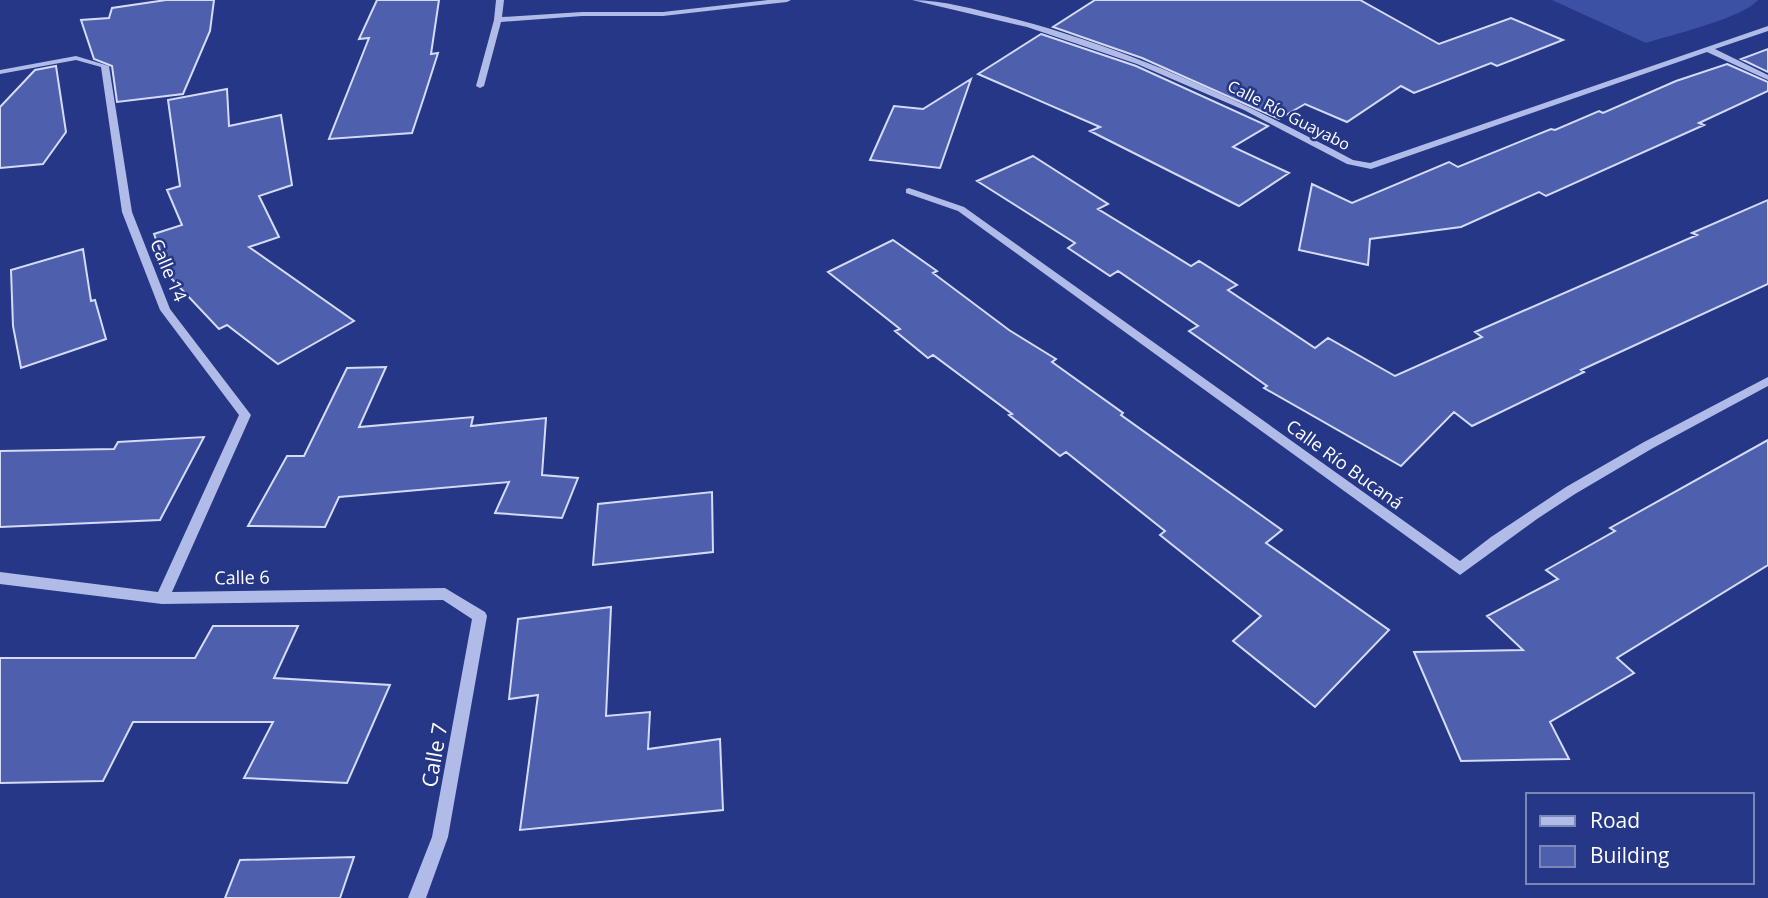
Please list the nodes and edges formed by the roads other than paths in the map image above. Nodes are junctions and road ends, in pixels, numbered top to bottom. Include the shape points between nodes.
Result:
1 (500, 0) edge
2 (788, 0) edge
3 (916, 0) edge
4 (498, 20) junction
5 (1768, 28) edge
6 (1708, 49) junction
7 (0, 72) edge
8 (1768, 78) edge
9 (480, 86) dead end
10 (909, 191) dead end
11 (1768, 381) edge
12 (0, 578) edge
13 (162, 598) junction
14 (480, 616) joint
15 (417, 898) edge

1 - 4 street
2 - 4 street via 663,14
3 - 6 street, Calle Río Guayabo via 1015,20 1153,66 1350,162 1371,166
4 - 9 street
5 - 6 street, Calle Río Guayabo
6 - 8 street
7 - 13 street, Calle 14 via 76,58 106,66 127,212 164,310 245,415
10 - 11 street, Calle Río Bucaná via 961,209 1460,569 1504,533 1634,452
12 - 13 street, Calle 6
13 - 14 street, Calle 6 via 445,594
14 - 15 street, Calle 7 via 440,836

